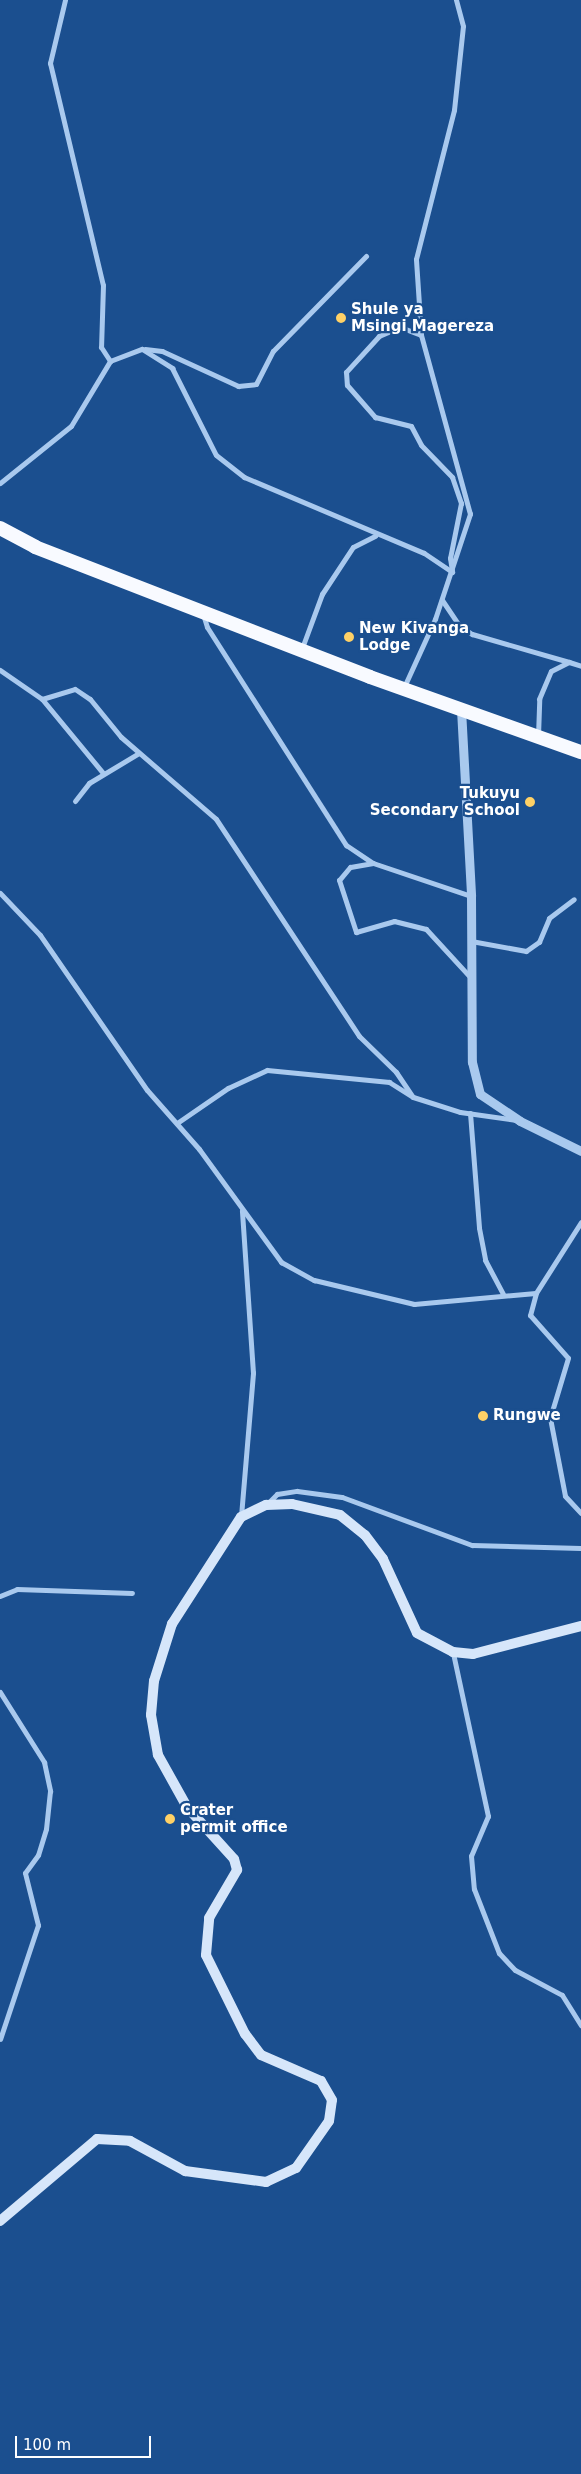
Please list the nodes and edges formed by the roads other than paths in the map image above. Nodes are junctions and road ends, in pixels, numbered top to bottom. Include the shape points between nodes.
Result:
1 (65, 0) edge
2 (456, 0) edge
3 (366, 256) dead end
4 (421, 335) junction
5 (142, 349) junction
6 (110, 360) junction
7 (0, 483) edge
8 (0, 528) edge
9 (376, 536) junction
10 (452, 572) junction
11 (442, 600) junction
12 (203, 611) junction
13 (301, 650) junction
14 (569, 662) junction
15 (581, 666) edge
16 (0, 670) edge
17 (403, 690) junction
18 (42, 699) junction
19 (461, 709) junction
20 (538, 737) junction
21 (581, 752) edge
22 (139, 753) junction
23 (103, 773) junction
24 (76, 801) dead end
25 (373, 863) junction
26 (0, 893) edge
27 (471, 896) junction
28 (574, 899) dead end
29 (471, 941) junction
30 (472, 978) junction
31 (413, 1097) junction
32 (470, 1113) junction
33 (520, 1121) junction
34 (177, 1123) junction
35 (581, 1151) edge
36 (242, 1210) junction
37 (581, 1222) edge
38 (536, 1293) junction
39 (504, 1294) junction
40 (266, 1505) junction
41 (581, 1513) edge
42 (241, 1517) junction
43 (581, 1548) edge
44 (132, 1593) dead end
45 (0, 1596) edge
46 (581, 1626) edge
47 (453, 1652) junction
48 (0, 1692) edge
49 (581, 2026) edge
50 (0, 2038) edge
51 (0, 2221) edge

1 - 6 street via 50,63 102,286 101,347
2 - 4 street via 463,26 454,110 416,259
3 - 5 street via 273,351 256,384 238,386 162,351
4 - 10 street via 470,514
4 - 10 street via 400,327 379,336 346,372 347,385 375,418 411,426 421,445 452,477 461,504 450,558
5 - 6 street
5 - 9 street via 172,368 211,448 244,477
6 - 7 street via 71,426
8 - 12 highway via 35,547
9 - 10 street via 424,552
9 - 13 street via 353,547 322,594
10 - 11 street
11 - 14 street via 459,625 472,634
11 - 17 street
12 - 13 highway
12 - 25 street via 207,627 346,845
13 - 17 highway
14 - 15 street
14 - 20 street via 551,671 539,700
16 - 18 street
17 - 19 highway
18 - 22 street via 74,689 90,699
18 - 23 street
19 - 20 highway
19 - 27 street
20 - 21 highway
22 - 23 street
22 - 31 street via 221,825 359,1036 396,1072
23 - 24 street
25 - 27 street
25 - 30 street via 350,868 339,880 356,932 394,921 426,930
26 - 34 street via 40,935 148,1090
27 - 29 street
28 - 29 street via 549,918 539,942 526,951
29 - 30 street
30 - 33 street via 472,1062 480,1094
31 - 32 street
31 - 34 street via 388,1082 267,1070 228,1088
32 - 33 street
32 - 39 street via 485,1260
33 - 35 street
34 - 36 street
36 - 39 street via 281,1262 314,1280 414,1304
36 - 42 street via 253,1373
37 - 38 street
38 - 39 street
38 - 41 street via 530,1315 568,1358 550,1418 565,1496
40 - 42 main road
40 - 43 street via 277,1494 297,1491 342,1497 472,1545 552,1551
40 - 47 main road via 315,1506 340,1515 365,1535 383,1559 417,1633
42 - 51 main road via 172,1624 154,1681 150,1715 158,1755 187,1807 234,1859 237,1870 209,1918 206,1955 245,2034 261,2055 321,2081 332,2100 329,2121 296,2168 266,2182 185,2171 130,2141 96,2139
44 - 45 street via 18,1589
46 - 47 main road via 473,1654
47 - 49 street via 488,1816 471,1856 474,1889 499,1953 515,1970 562,1995
48 - 50 street via 44,1762 50,1791 46,1829 38,1855 25,1873 37,1908 38,1925

